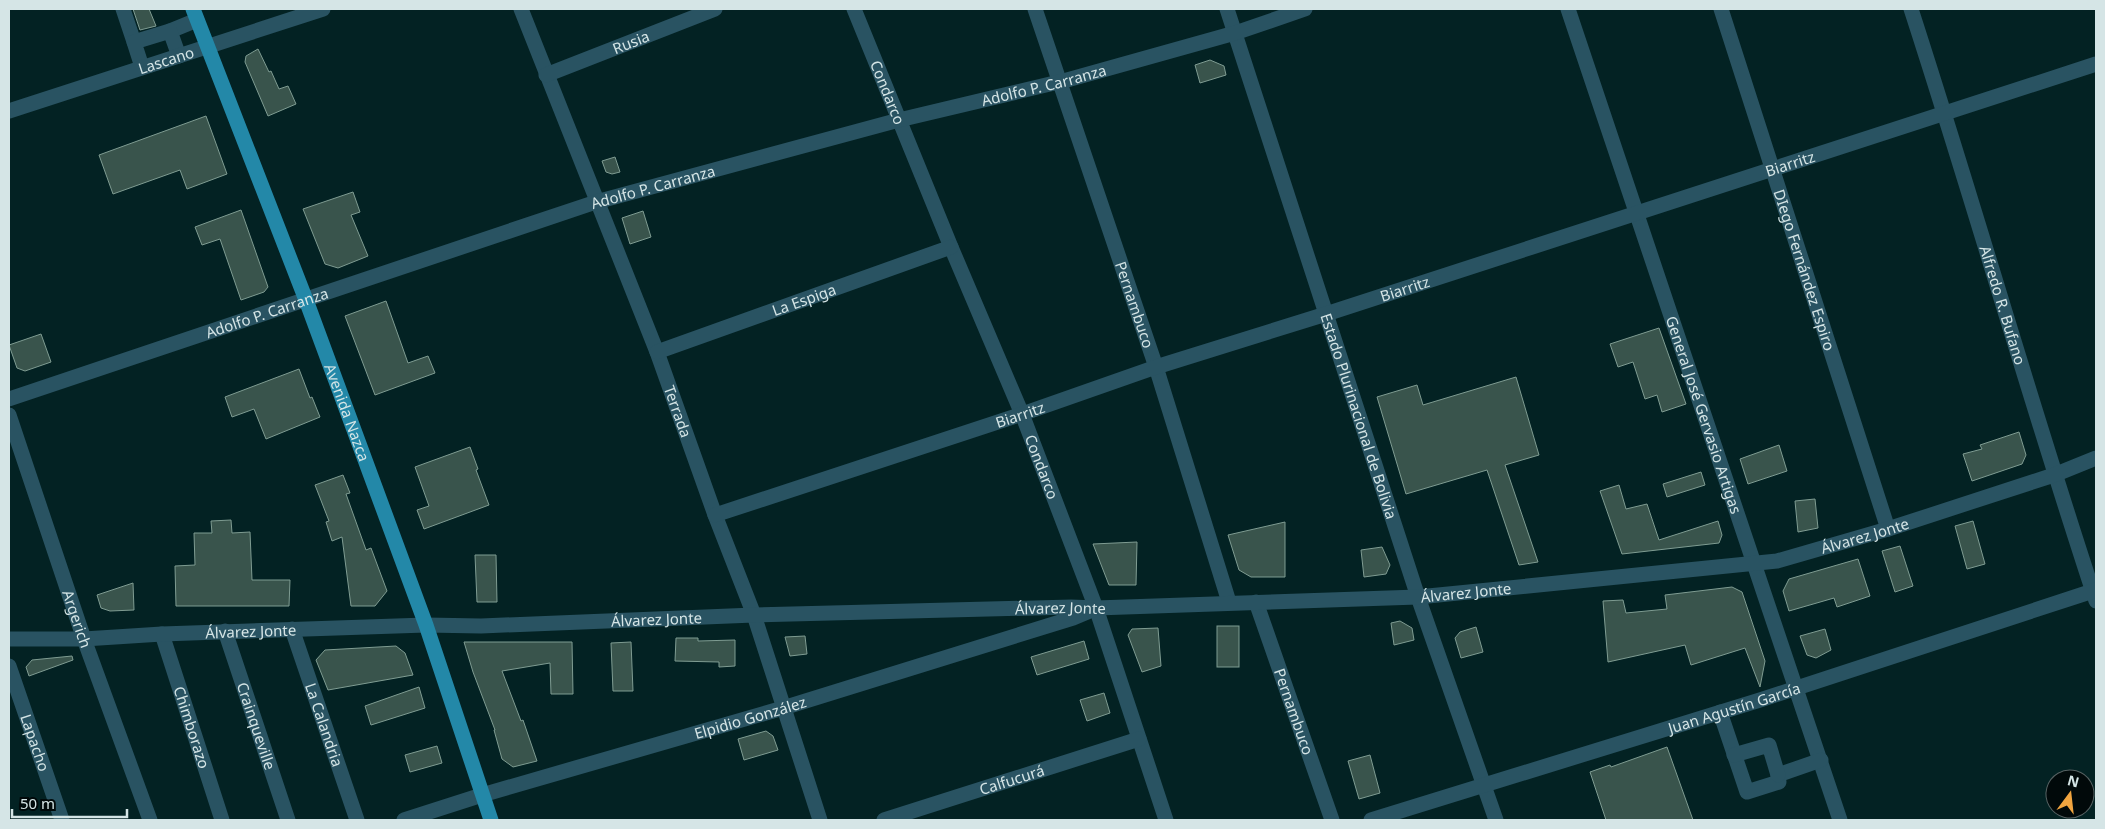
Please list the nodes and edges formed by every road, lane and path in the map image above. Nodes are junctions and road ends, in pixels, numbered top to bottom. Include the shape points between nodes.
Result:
1 (123, 9) edge
2 (324, 9) edge
3 (521, 9) edge
4 (715, 9) edge
5 (854, 9) edge
6 (1035, 9) edge
7 (1227, 9) edge
8 (1305, 9) edge
9 (1568, 9) edge
10 (1721, 9) edge
11 (1911, 9) edge
12 (195, 14) edge
13 (170, 30) junction
14 (1235, 34) junction
15 (134, 42) junction
16 (208, 47) junction
17 (178, 56) junction
18 (2096, 64) edge
19 (142, 67) junction
20 (546, 75) junction
21 (1059, 82) junction
22 (9, 111) edge
23 (1945, 114) junction
24 (899, 120) junction
25 (1772, 169) junction
26 (596, 202) junction
27 (1635, 213) junction
28 (951, 247) junction
29 (306, 300) junction
30 (1326, 314) junction
31 (658, 352) junction
32 (1156, 367) junction
33 (9, 399) edge
34 (1022, 414) junction
35 (9, 416) edge
36 (2096, 458) edge
37 (2054, 475) junction
38 (715, 516) junction
39 (1888, 530) junction
40 (1754, 564) junction
41 (2095, 594) edge
42 (1418, 597) junction
43 (1229, 602) junction
44 (1256, 602) junction
45 (1096, 608) junction
46 (754, 615) junction
47 (426, 625) junction
48 (292, 629) junction
49 (225, 631) junction
50 (162, 634) junction
51 (84, 639) junction
52 (9, 640) edge
53 (9, 666) edge
54 (1796, 688) junction
55 (783, 708) junction
56 (1720, 712) junction
57 (1140, 739) junction
58 (1734, 755) junction
59 (1821, 760) junction
60 (1778, 774) junction
61 (1484, 785) junction
62 (482, 795) junction
63 (62, 820) edge
64 (150, 820) edge
65 (222, 820) edge
66 (288, 820) edge
67 (357, 820) edge
68 (404, 820) edge
69 (491, 820) edge
70 (820, 820) edge
71 (884, 820) edge
72 (1166, 820) edge
73 (1332, 820) edge
74 (1371, 820) edge
75 (1496, 820) edge
76 (1840, 820) edge

1 - 15 street
2 - 16 street, Lascano
3 - 20 street, Terrada
4 - 20 street, Rusia
5 - 24 street, Condarco
6 - 21 street, Pernambuco
7 - 14 street, Estado Plurinacional de Bolivia
8 - 14 street, Adolfo P. Carranza
9 - 27 street, General José Gervasio Artigas
10 - 25 street, DIego Fernández Espiro
11 - 23 street, Alfredo R. Bufano
12 - 13 street
12 - 16 main road, Avenida Nazca
13 - 15 street
13 - 17 street
14 - 21 street, Adolfo P. Carranza
14 - 30 street, Estado Plurinacional de Bolivia
15 - 19 street
16 - 17 street, Lascano
16 - 29 main road, Avenida Nazca
17 - 19 street, Lascano
18 - 23 street, Biarritz
19 - 22 street, Lascano
20 - 26 street, Terrada
21 - 24 street, Adolfo P. Carranza
21 - 32 street, Pernambuco
23 - 25 street, Biarritz
23 - 37 street, Alfredo R. Bufano
24 - 26 street, Adolfo P. Carranza
24 - 28 street, Condarco
25 - 27 street, Biarritz
25 - 39 street, DIego Fernández Espiro
26 - 29 street, Adolfo P. Carranza
26 - 31 street, Terrada
27 - 30 street, Biarritz
27 - 40 street, General José Gervasio Artigas
28 - 31 street, La Espiga
28 - 34 street, Condarco
29 - 33 street, Adolfo P. Carranza
29 - 47 main road, Avenida Nazca
30 - 32 street, Biarritz
30 - 42 street, Estado Plurinacional de Bolivia
31 - 38 street, Terrada
32 - 34 street, Biarritz
32 - 43 street, Pernambuco
34 - 38 street, Biarritz
34 - 45 street, Condarco
35 - 51 street, Argerich
36 - 37 street, Álvarez Jonte
37 - 39 street, Álvarez Jonte
37 - 41 street, Alfredo R. Bufano
38 - 46 street, Terrada
39 - 40 street, Álvarez Jonte via 1787,559
40 - 42 street, Álvarez Jonte
40 - 54 street, General José Gervasio Artigas
41 - 54 street, Juan Agustín García
42 - 44 street, Álvarez Jonte
42 - 61 street, Estado Plurinacional de Bolivia
43 - 44 street, Álvarez Jonte
43 - 45 street, Álvarez Jonte
44 - 73 street, Pernambuco
45 - 46 street, Álvarez Jonte
45 - 55 street, Elpidio González via 1073,618
45 - 57 street, Condarco
46 - 47 street, Álvarez Jonte via 481,626
46 - 55 street, Terrada
47 - 48 street, Álvarez Jonte
47 - 62 main road, Avenida Nazca
48 - 49 street, Álvarez Jonte
48 - 67 street, La Calandria
49 - 50 street, Álvarez Jonte
49 - 66 street, Crainqueville
50 - 51 street, Álvarez Jonte
50 - 65 street, Chimborazo
51 - 52 street, Álvarez Jonte
51 - 64 street, Argerich
53 - 63 street, Lapacho
54 - 56 street, Juan Agustín García
54 - 59 street, General José Gervasio Artigas
55 - 62 street, Elpidio González
55 - 70 street, Terrada
56 - 58 street
56 - 61 street, Juan Agustín García
57 - 71 street, Calfucurá
57 - 72 street, Condarco
58 - 60 street via 1769,745
58 - 60 street via 1747,792 1780,782
59 - 60 street
59 - 76 street, General José Gervasio Artigas
61 - 74 street, Juan Agustín García
61 - 75 street, Estado Plurinacional de Bolivia
62 - 68 street, Elpidio González
62 - 69 main road, Avenida Nazca

